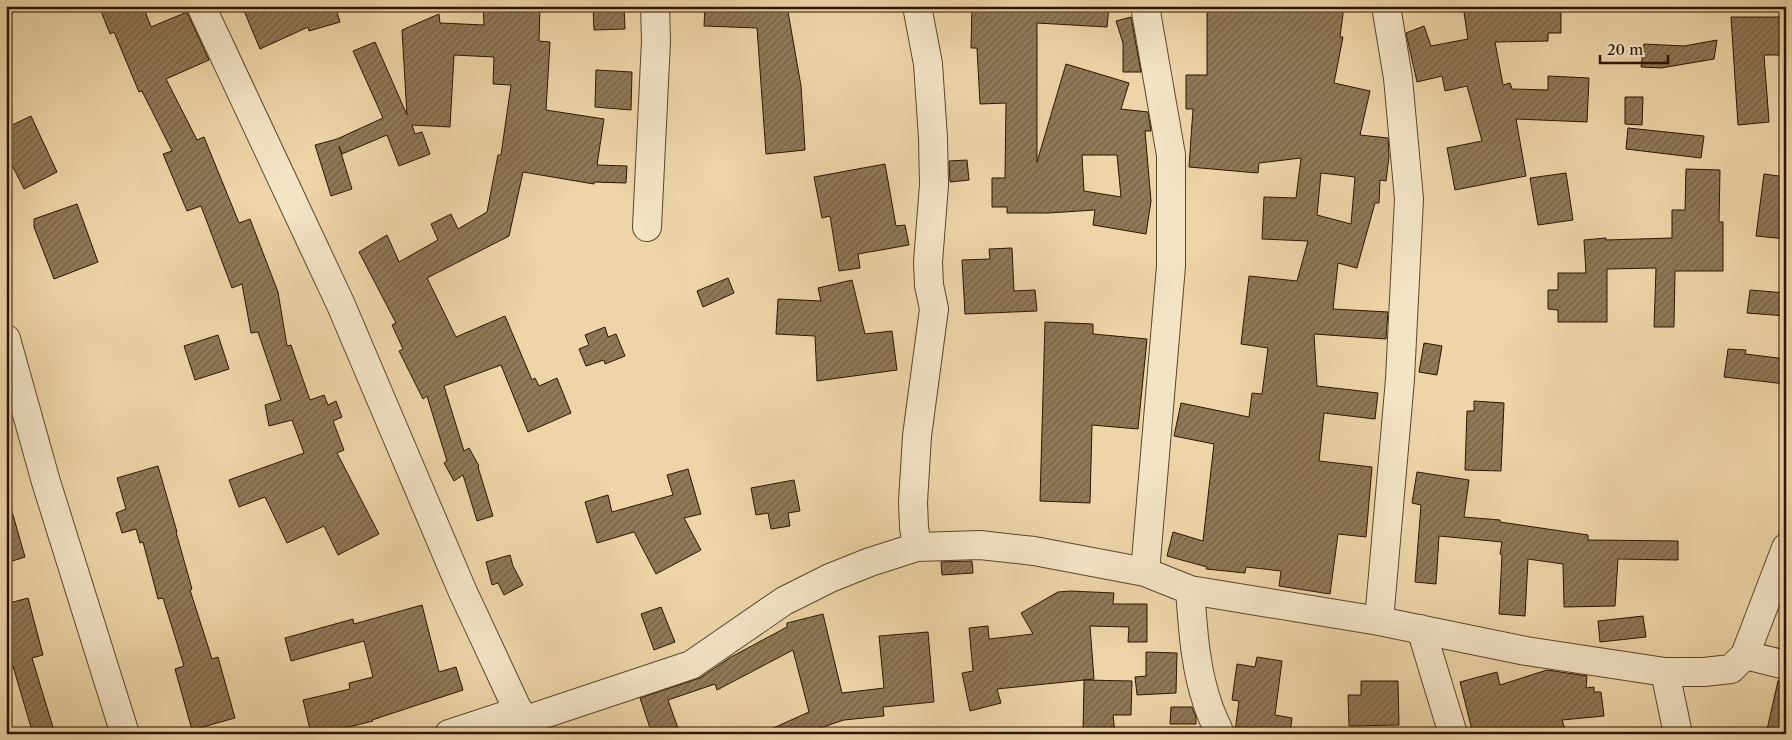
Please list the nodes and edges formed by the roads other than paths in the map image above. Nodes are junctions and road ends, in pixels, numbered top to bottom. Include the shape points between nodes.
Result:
1 (201, 6) edge
2 (655, 6) edge
3 (917, 6) edge
4 (1145, 6) edge
5 (1386, 6) edge
6 (646, 227) dead end
7 (6, 339) edge
8 (917, 547) junction
9 (1786, 548) edge
10 (1145, 572) junction
11 (1190, 590) junction
12 (1379, 621) junction
13 (1420, 629) junction
14 (1744, 654) junction
15 (1786, 665) edge
16 (1665, 672) junction
17 (524, 722) edge
18 (125, 734) edge
19 (449, 734) edge
20 (1220, 734) edge
21 (1452, 734) edge
22 (1678, 734) edge

1 - 17 street via 341,305 462,590
2 - 6 street
3 - 8 street via 928,64 933,138 934,184 928,262 934,309 913,502
4 - 10 street via 1171,156 1172,266
5 - 12 street via 1398,78 1409,199 1400,379
7 - 18 street via 46,482
8 - 10 street via 989,546
8 - 17 street via 870,562 784,600 691,664
9 - 14 street
10 - 11 street
11 - 12 street
11 - 20 street via 1200,675
12 - 13 street
13 - 16 street via 1526,651
13 - 21 street
14 - 15 street
14 - 16 street via 1731,669
16 - 22 street
17 - 19 street

